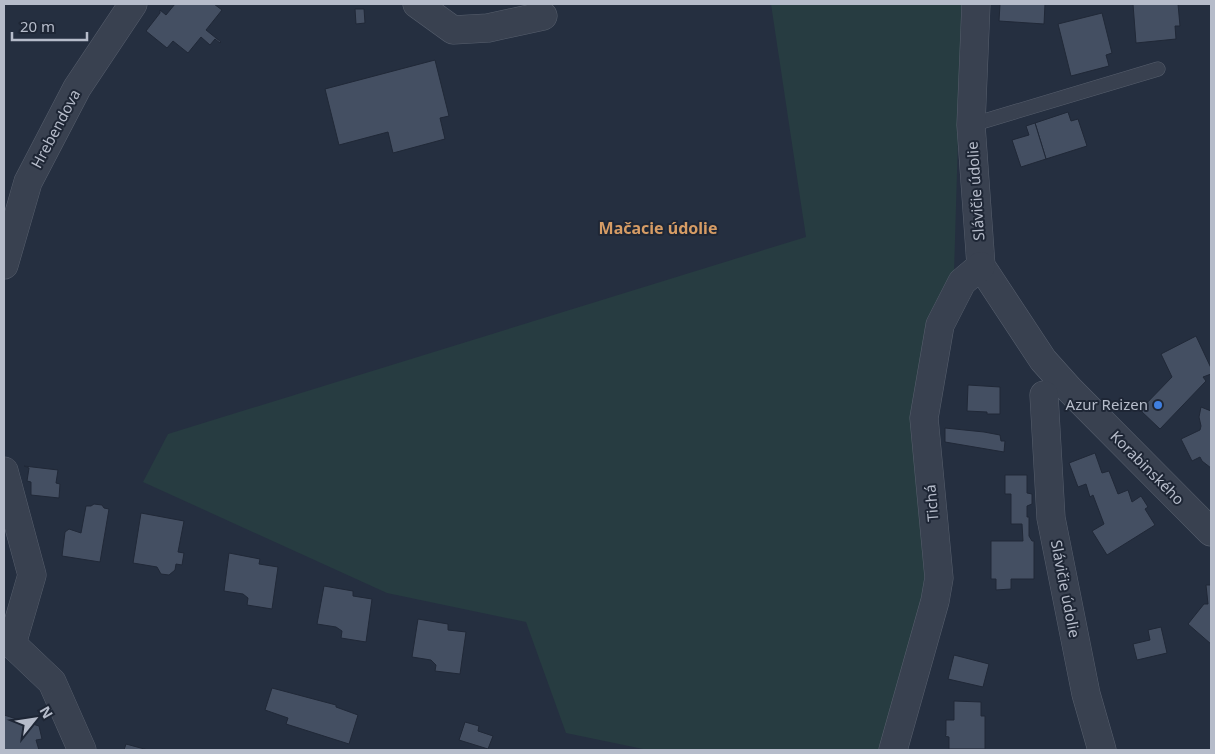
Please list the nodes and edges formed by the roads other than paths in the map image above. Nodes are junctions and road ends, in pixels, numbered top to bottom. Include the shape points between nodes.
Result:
1 (133, 4) edge
2 (418, 4) edge
3 (976, 4) edge
4 (543, 16) dead end
5 (1158, 69) dead end
6 (971, 125) junction
7 (4, 265) edge
8 (981, 266) junction
9 (1043, 360) joint
10 (1044, 394) dead end
11 (4, 471) edge
12 (1211, 532) edge
13 (8, 640) edge
14 (82, 750) edge
15 (893, 750) edge
16 (1102, 750) edge

1 - 7 street, Hrebendova via 77,88 28,182
2 - 4 street via 454,30 488,28
3 - 6 street, Slávičie údolie
5 - 6 lane
6 - 8 street, Slávičie údolie
8 - 9 street, Slávičie údolie
8 - 15 street, Tichá via 962,282 940,325 924,418 939,578
9 - 12 street, Korabinského
10 - 16 street, Slávičie údolie via 1051,518 1086,694
11 - 13 street via 32,576
13 - 14 street via 52,682

